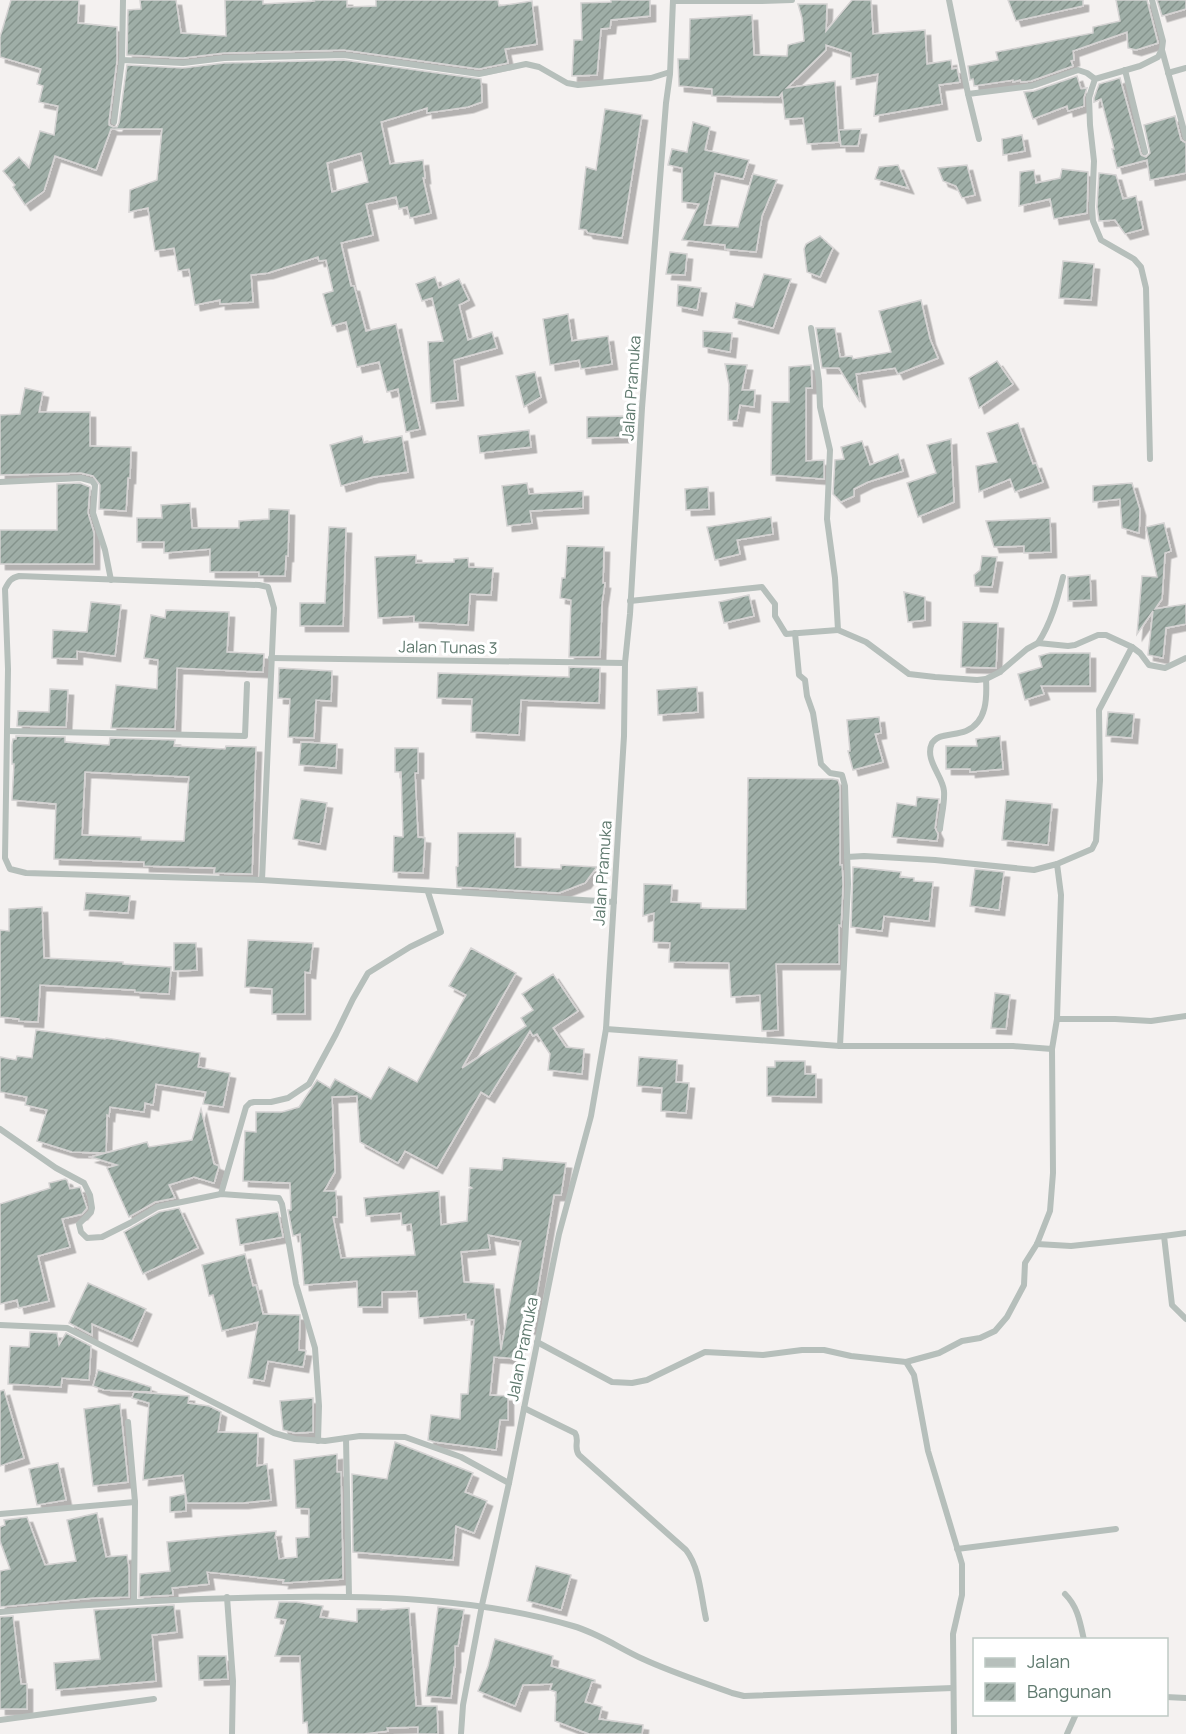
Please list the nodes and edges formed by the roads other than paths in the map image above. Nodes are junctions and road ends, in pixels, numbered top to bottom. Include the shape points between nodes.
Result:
1 (123, 0) edge
2 (673, 0) edge
3 (792, 0) edge
4 (949, 0) edge
5 (1152, 0) edge
6 (1162, 49) junction
7 (122, 60) junction
8 (1186, 68) edge
9 (1125, 70) junction
10 (670, 72) junction
11 (1168, 73) junction
12 (1095, 79) junction
13 (968, 94) junction
14 (114, 122) dead end
15 (1186, 138) edge
16 (979, 139) dead end
17 (1145, 152) dead end
18 (811, 328) dead end
19 (1150, 459) dead end
20 (0, 482) edge
21 (1063, 577) dead end
22 (111, 580) junction
23 (630, 601) junction
24 (838, 630) junction
25 (795, 633) junction
26 (1038, 643) junction
27 (1132, 647) junction
28 (272, 658) junction
29 (1186, 658) edge
30 (625, 663) junction
31 (0, 669) edge
32 (8, 669) junction
33 (986, 679) junction
34 (247, 684) dead end
35 (7, 731) junction
36 (940, 828) dead end
37 (847, 857) junction
38 (1057, 864) junction
39 (262, 880) junction
40 (428, 892) junction
41 (614, 902) junction
42 (1186, 1016) edge
43 (1057, 1019) junction
44 (606, 1029) junction
45 (840, 1046) junction
46 (1052, 1049) junction
47 (0, 1129) edge
48 (221, 1194) junction
49 (1186, 1233) edge
50 (1164, 1236) junction
51 (1037, 1244) junction
52 (1186, 1319) edge
53 (0, 1325) edge
54 (537, 1342) junction
55 (906, 1362) junction
56 (524, 1408) junction
57 (128, 1422) dead end
58 (346, 1438) junction
59 (318, 1441) junction
60 (509, 1483) junction
61 (135, 1502) junction
62 (0, 1514) edge
63 (1116, 1529) dead end
64 (957, 1549) junction
65 (1065, 1594) dead end
66 (349, 1596) junction
67 (227, 1597) junction
68 (134, 1602) junction
69 (482, 1605) junction
70 (0, 1612) edge
71 (706, 1619) dead end
72 (1084, 1638) edge
73 (953, 1688) junction
74 (1168, 1697) edge
75 (1186, 1698) edge
76 (154, 1700) dead end
77 (1075, 1716) edge
78 (0, 1720) edge
79 (232, 1734) edge
80 (461, 1734) edge
81 (954, 1734) edge
82 (1067, 1734) edge

1 - 7 street
2 - 3 street
2 - 10 street, Jalan Pramuka
4 - 13 street
5 - 6 street
6 - 9 street via 1158,57
6 - 11 street
7 - 10 street via 183,63 344,55 478,74 526,64 578,85 651,78
7 - 14 street
8 - 11 street
9 - 12 street
9 - 17 street
10 - 23 street, Jalan Pramuka
11 - 15 street
12 - 13 street via 1078,70 1032,86
12 - 19 street via 1089,97 1094,160 1092,216 1101,240 1141,267 1146,288
13 - 16 street
18 - 24 street via 820,406 830,450 827,519
20 - 22 street via 81,478 92,481 93,513
21 - 26 street via 1055,609
22 - 28 street via 268,587 274,608
22 - 32 street via 12,578 5,589
23 - 25 street via 762,587 775,604 775,616 786,634
23 - 30 street, Jalan Pramuka
24 - 25 street
24 - 33 street via 866,642 909,674
25 - 37 street via 799,675 813,713 821,764 830,773 844,778
26 - 27 street via 1068,646 1106,635
26 - 33 street
27 - 29 street via 1149,665 1165,668
27 - 38 street via 1099,710 1096,841 1092,849
28 - 30 street, Jalan Tunas 3
28 - 39 street
30 - 41 street, Jalan Pramuka
31 - 32 street
32 - 35 street
33 - 36 street via 987,696 976,726 940,737 930,749 944,790
34 - 35 street via 245,736
35 - 39 street via 5,858 10,869 26,873
37 - 38 street via 935,860 1034,870
37 - 45 street
38 - 43 street via 1061,895
39 - 40 street
40 - 41 street
40 - 48 street via 441,932 368,973 309,1084 288,1098 249,1103
41 - 44 street, Jalan Pramuka
42 - 43 street via 1151,1021
43 - 46 street
44 - 45 street
44 - 54 street, Jalan Pramuka via 591,1116 559,1234
45 - 46 street
46 - 51 street via 1053,1173 1050,1211
47 - 48 street via 84,1183 92,1208 80,1224 87,1238 102,1237 157,1207
48 - 59 street via 279,1198 282,1204 296,1284 315,1348
49 - 50 street
50 - 51 street via 1071,1246
50 - 52 street via 1172,1305
51 - 55 street via 1025,1263 1024,1285 1007,1317 995,1330
53 - 59 street via 67,1328 274,1433
54 - 55 street via 612,1382 647,1380 705,1352 762,1355 824,1350
54 - 56 street, Jalan Pramuka
55 - 64 street via 914,1375 928,1451
56 - 60 street, Jalan Pramuka
56 - 71 street via 575,1433 579,1455 686,1551 695,1568
57 - 61 street
58 - 59 street
58 - 60 street via 405,1437 461,1457
58 - 66 street
60 - 69 street, Jalan Pramuka
61 - 62 street
61 - 68 street
63 - 64 street
64 - 73 street via 962,1564 962,1595 953,1634
65 - 72 street via 1077,1612
66 - 67 street
66 - 69 street
67 - 68 street
67 - 79 street
68 - 70 street
69 - 73 street via 574,1626 643,1659 732,1694
69 - 80 street, Jalan Pramuka
73 - 81 street
74 - 75 street
76 - 78 street
77 - 82 street

